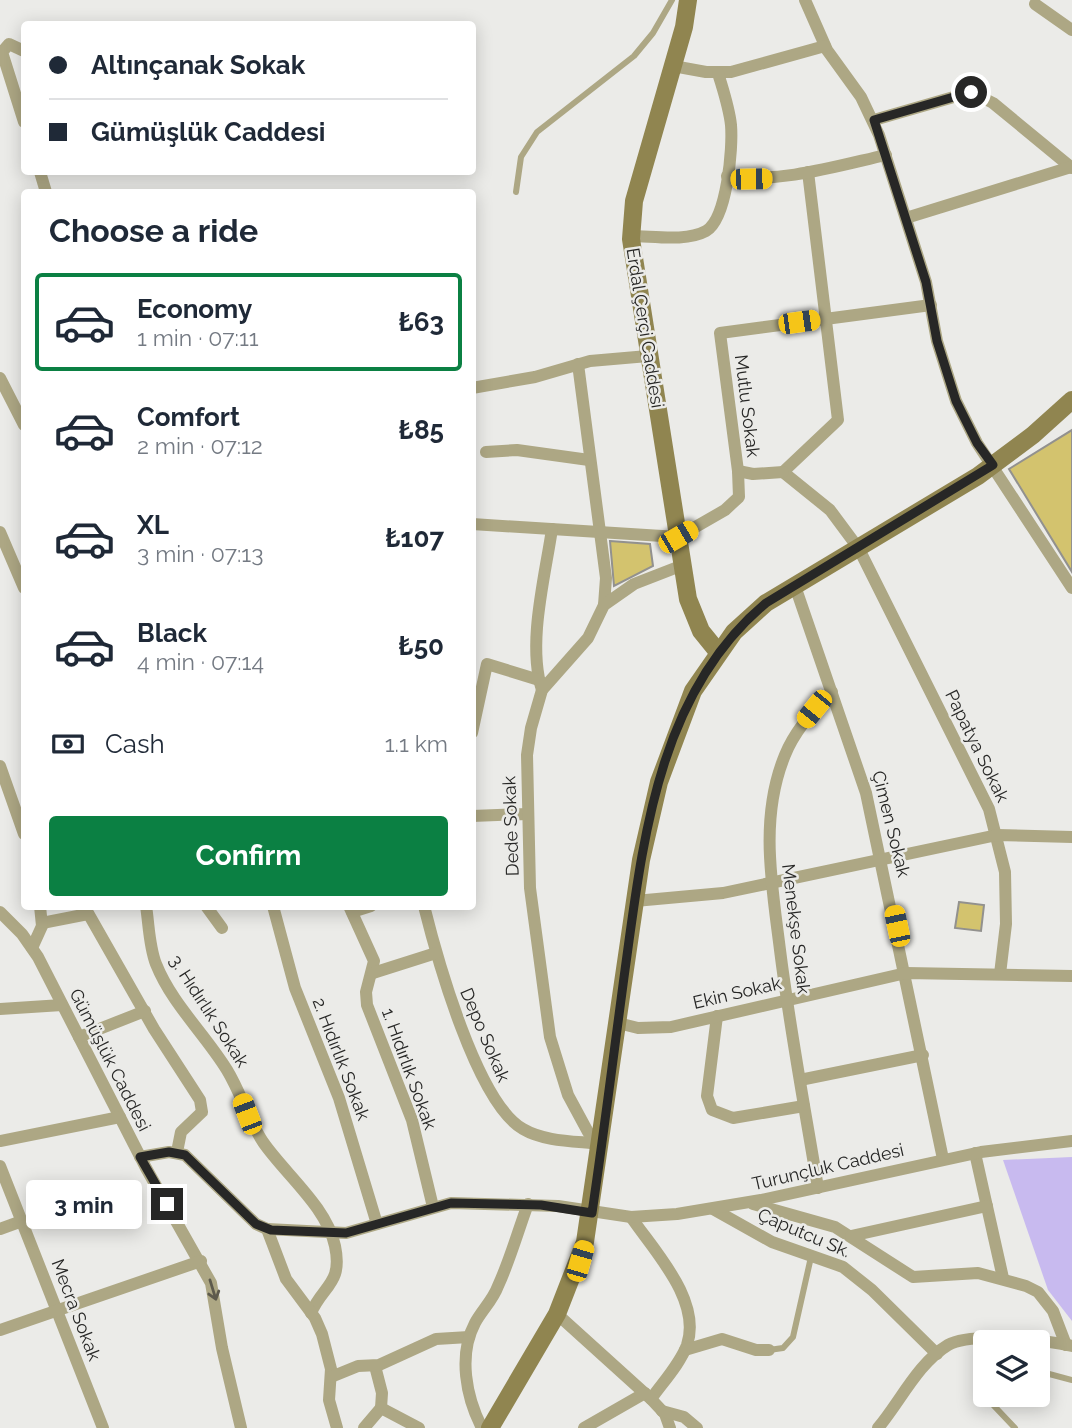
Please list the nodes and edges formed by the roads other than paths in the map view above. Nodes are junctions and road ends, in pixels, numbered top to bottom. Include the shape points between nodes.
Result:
1 (673, 0) edge
2 (688, 0) edge
3 (806, 0) edge
4 (1035, 4) dead end
5 (1072, 30) edge
6 (825, 46) junction
7 (21, 50) edge
8 (673, 66) junction
9 (718, 73) junction
10 (21, 112) edge
11 (874, 120) junction
12 (886, 155) junction
13 (1072, 168) edge
14 (808, 172) junction
15 (727, 176) junction
16 (516, 192) dead end
17 (906, 218) junction
18 (631, 236) junction
19 (931, 305) junction
20 (826, 319) junction
21 (648, 356) junction
22 (578, 364) junction
23 (0, 378) edge
24 (476, 387) edge
25 (1072, 400) edge
26 (21, 419) edge
27 (486, 452) dead end
28 (589, 460) junction
29 (993, 465) junction
30 (738, 471) junction
31 (783, 472) junction
32 (476, 524) edge
33 (552, 529) junction
34 (0, 532) edge
35 (599, 532) junction
36 (678, 537) junction
37 (859, 549) junction
38 (683, 565) junction
39 (21, 581) edge
40 (795, 586) junction
41 (1072, 587) edge
42 (604, 605) junction
43 (718, 652) junction
44 (540, 685) junction
45 (832, 692) junction
46 (476, 715) edge
47 (0, 766) edge
48 (527, 814) junction
49 (476, 816) edge
50 (21, 826) edge
51 (997, 835) junction
52 (1072, 837) edge
53 (882, 860) junction
54 (772, 883) junction
55 (635, 901) junction
56 (40, 910) edge
57 (86, 910) edge
58 (147, 910) edge
59 (209, 910) edge
60 (274, 910) edge
61 (350, 910) edge
62 (425, 910) edge
63 (0, 912) edge
64 (42, 923) junction
65 (222, 928) dead end
66 (33, 948) junction
67 (436, 953) junction
68 (373, 973) junction
69 (906, 973) junction
70 (1000, 974) junction
71 (1072, 976) edge
72 (787, 1000) junction
73 (62, 1005) junction
74 (0, 1009) edge
75 (145, 1011) junction
76 (717, 1016) junction
77 (618, 1023) junction
78 (79, 1037) junction
79 (923, 1055) junction
80 (800, 1080) junction
81 (804, 1106) junction
82 (120, 1117) junction
83 (0, 1141) edge
84 (1072, 1141) edge
85 (601, 1144) junction
86 (177, 1152) junction
87 (975, 1153) junction
88 (140, 1157) junction
89 (943, 1159) junction
90 (0, 1166) edge
91 (818, 1188) junction
92 (750, 1203) junction
93 (528, 1205) junction
94 (987, 1206) junction
95 (433, 1207) junction
96 (713, 1209) junction
97 (592, 1213) junction
98 (631, 1217) junction
99 (22, 1221) junction
100 (377, 1224) junction
101 (0, 1229) edge
102 (267, 1229) junction
103 (330, 1233) junction
104 (851, 1236) junction
105 (811, 1257) junction
106 (201, 1261) junction
107 (1003, 1278) junction
108 (57, 1310) junction
109 (311, 1313) junction
110 (557, 1314) junction
111 (0, 1329) edge
112 (469, 1337) junction
113 (1069, 1345) edge
114 (685, 1350) junction
115 (769, 1350) joint
116 (937, 1354) junction
117 (375, 1366) junction
118 (1050, 1374) edge
119 (331, 1377) junction
120 (1072, 1380) edge
121 (648, 1396) junction
122 (995, 1407) edge
123 (381, 1408) junction
124 (662, 1411) junction
125 (881, 1427) edge
126 (103, 1428) edge
127 (241, 1428) edge
128 (337, 1428) edge
129 (364, 1428) edge
130 (419, 1428) edge
131 (482, 1428) edge
132 (490, 1428) edge
133 (584, 1428) edge
134 (670, 1428) edge
135 (697, 1428) edge
136 (1015, 1428) edge

1 - 16 lane via 634,57 537,132 521,157
2 - 8 street, Erdal Çerçi Caddesi
3 - 6 street
4 - 5 street
6 - 9 street
6 - 11 street
7 - 10 street via 9,44 2,52
8 - 9 street
8 - 18 street, Erdal Çerçi Caddesi via 634,201
9 - 15 street via 731,122
11 - 12 street
11 - 13 street via 971,92 993,103
12 - 14 street
12 - 17 street
13 - 17 street
14 - 15 street via 766,179
14 - 20 street
15 - 18 street via 720,215 708,230 689,235
17 - 19 street
18 - 21 street, Erdal Çerçi Caddesi
19 - 20 street, Mutlu Sokak
19 - 29 street via 956,401
20 - 30 street, Mutlu Sokak via 720,333
20 - 31 street via 838,420
21 - 22 street
21 - 36 street, Erdal Çerçi Caddesi
22 - 24 street
22 - 28 street
23 - 26 street
25 - 29 street
27 - 28 street via 517,450
28 - 35 street
29 - 37 street
29 - 41 street
30 - 31 street
30 - 36 street, Mutlu Sokak via 739,497
31 - 37 street, Papatya Sokak via 830,510
32 - 33 street
33 - 35 street
33 - 44 street via 536,651
34 - 39 street
35 - 36 street
35 - 42 street via 606,578
36 - 38 street, Erdal Çerçi Caddesi
37 - 40 street
37 - 51 street, Papatya Sokak via 982,794
38 - 42 street, Dede Sokak via 634,584
38 - 43 street, Erdal Çerçi Caddesi via 694,617
40 - 43 street via 750,616
40 - 45 street, Çimen Sokak
42 - 44 street, Dede Sokak via 588,638
43 - 55 street via 693,691 670,746 651,810
44 - 46 street via 487,664
44 - 48 street, Dede Sokak via 527,755
45 - 53 street, Çimen Sokak via 857,760
45 - 54 street, Menekşe Sokak via 805,721 785,754 770,820
47 - 50 street
48 - 49 street
48 - 85 street, Dede Sokak via 530,888 553,1048 574,1106 588,1132
51 - 52 street
51 - 53 street
51 - 70 street, Papatya Sokak via 1006,900
53 - 54 street
53 - 69 street, Çimen Sokak
54 - 55 street via 694,897
54 - 72 street, Menekşe Sokak
55 - 77 street
56 - 64 street
57 - 64 street
57 - 75 street
58 - 103 street, 3. Hıdırlık Sokak via 155,959 163,977 230,1075 263,1141
59 - 65 street
60 - 100 street, 2. Hıdırlık Sokak via 295,988 339,1098
61 - 68 street, 1. Hıdırlık Sokak via 372,956
62 - 67 street, Depo Sokak
63 - 66 street, Gümüşlük Caddesi
64 - 66 street
66 - 73 street, Gümüşlük Caddesi
67 - 68 street
67 - 85 street, Depo Sokak via 488,1088 511,1120 533,1134
68 - 95 street, 1. Hıdırlık Sokak via 367,1005 408,1109
69 - 70 street, Ekin Sokak
69 - 72 street, Ekin Sokak
69 - 79 street, Çimen Sokak
70 - 71 street, Ekin Sokak
72 - 76 street, Ekin Sokak
72 - 80 street, Menekşe Sokak
73 - 74 street
73 - 78 street, Gümüşlük Caddesi
75 - 78 street
75 - 86 street via 201,1105 200,1115 181,1132
76 - 77 street, Ekin Sokak via 653,1029
76 - 81 street via 708,1096 712,1110 733,1118
77 - 85 street
78 - 82 street, Gümüşlük Caddesi
79 - 80 street
79 - 89 street, Çimen Sokak
80 - 81 street, Menekşe Sokak
81 - 91 street, Menekşe Sokak
82 - 83 street
82 - 88 street, Gümüşlük Caddesi
84 - 87 street, Turunçluk Caddesi
85 - 97 street
86 - 88 street
86 - 102 street via 192,1160 243,1212
87 - 89 street, Turunçluk Caddesi
87 - 94 street
88 - 106 street, Gümüşlük Caddesi
89 - 91 street, Turunçluk Caddesi
90 - 99 street, Mecra Sokak
91 - 92 street, Turunçluk Caddesi
92 - 96 street, Turunçluk Caddesi
92 - 104 street via 821,1221
93 - 95 street, Turunçluk Caddesi via 451,1203
93 - 97 street, Turunçluk Caddesi
93 - 112 street via 500,1284
94 - 104 street
94 - 107 street
95 - 100 street, Turunçluk Caddesi
96 - 98 street, Turunçluk Caddesi
96 - 105 street, Çaputcu Sk. via 772,1242
97 - 98 street, Turunçluk Caddesi
97 - 110 street via 580,1261
98 - 114 street via 685,1297 689,1335
99 - 101 street
99 - 108 street, Mecra Sokak
100 - 103 street, Turunçluk Caddesi
102 - 103 street, Turunçluk Caddesi
102 - 109 street via 286,1279
103 - 109 street via 335,1276
104 - 107 street via 913,1277 978,1273
105 - 115 lane via 793,1337 783,1348
105 - 116 street, Çaputcu Sk. via 856,1276
106 - 108 street
106 -> 127 street, Gümüşlük Caddesi via 216,1299
107 - 113 street via 1026,1286 1046,1301
108 - 111 street
108 - 126 street, Mecra Sokak
109 - 119 street via 322,1334
110 - 121 street
110 - 132 street
112 - 117 street via 436,1339
112 - 131 street via 467,1385
113 - 116 street via 964,1340
114 - 115 street via 722,1339
114 - 121 street
116 - 125 street
117 - 119 street via 358,1366
117 - 123 street
118 - 120 lane
119 - 128 street via 329,1400
121 - 124 street
121 - 133 street
122 - 136 lane
123 - 129 street
123 - 130 street
124 - 134 street
124 - 135 street

